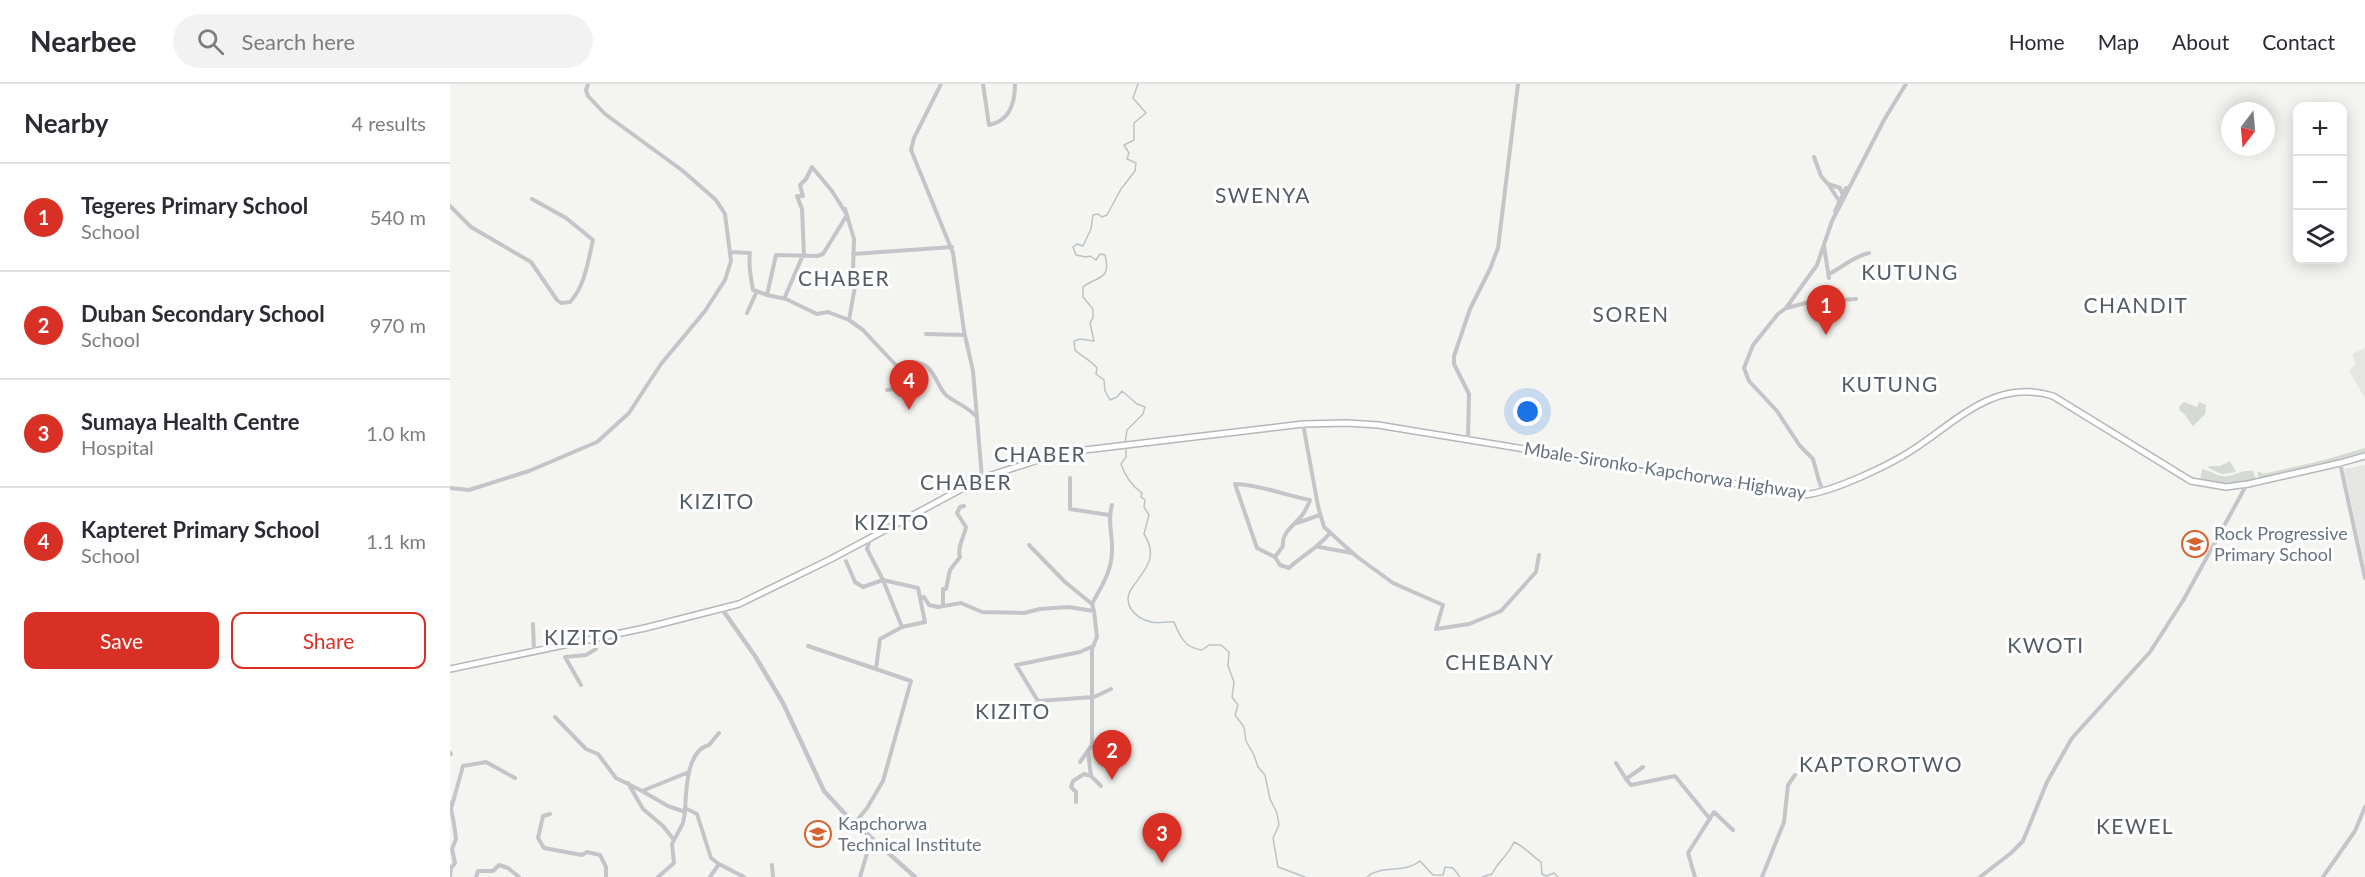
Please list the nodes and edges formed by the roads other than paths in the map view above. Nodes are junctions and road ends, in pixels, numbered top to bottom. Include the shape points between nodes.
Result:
1 (588, 84) edge
2 (941, 84) edge
3 (983, 84) edge
4 (1015, 84) edge
5 (1518, 84) edge
6 (1906, 84) edge
7 (1814, 157) dead end
8 (1858, 171) junction
9 (1828, 184) junction
10 (1843, 194) junction
11 (532, 199) dead end
12 (1839, 201) junction
13 (450, 206) edge
14 (845, 209) dead end
15 (847, 215) junction
16 (1824, 245) junction
17 (952, 247) junction
18 (730, 252) junction
19 (1869, 253) dead end
20 (853, 254) junction
21 (804, 255) junction
22 (757, 291) junction
23 (767, 295) junction
24 (784, 298) junction
25 (1856, 299) dead end
26 (1786, 309) junction
27 (747, 313) dead end
28 (849, 320) junction
29 (926, 334) dead end
30 (966, 336) junction
31 (905, 375) junction
32 (887, 390) dead end
33 (976, 417) junction
34 (1303, 424) junction
35 (1468, 440) junction
36 (2365, 456) edge
37 (2340, 463) junction
38 (982, 478) junction
39 (1070, 478) dead end
40 (2248, 484) junction
41 (450, 488) edge
42 (1824, 492) junction
43 (1112, 505) dead end
44 (964, 506) dead end
45 (1109, 515) junction
46 (1321, 515) junction
47 (1296, 524) junction
48 (1330, 533) junction
49 (870, 538) junction
50 (1029, 544) dead end
51 (1319, 547) junction
52 (1353, 553) junction
53 (1539, 555) dead end
54 (1275, 557) junction
55 (846, 561) dead end
56 (2365, 578) edge
57 (884, 580) junction
58 (920, 598) junction
59 (1092, 604) junction
60 (943, 606) junction
61 (722, 609) junction
62 (1094, 611) junction
63 (533, 624) dead end
64 (902, 627) junction
65 (808, 646) dead end
66 (1092, 647) junction
67 (596, 649) dead end
68 (534, 651) junction
69 (450, 669) edge
70 (876, 669) junction
71 (581, 686) dead end
72 (1111, 689) dead end
73 (1094, 697) junction
74 (555, 717) dead end
75 (719, 733) dead end
76 (1088, 751) junction
77 (1080, 762) dead end
78 (1616, 764) dead end
79 (1643, 767) dead end
80 (689, 772) junction
81 (1795, 775) dead end
82 (1091, 776) junction
83 (515, 778) dead end
84 (1626, 779) junction
85 (627, 782) junction
86 (1101, 786) dead end
87 (642, 791) junction
88 (1076, 802) dead end
89 (450, 803) edge
90 (2365, 807) edge
91 (451, 809) edge
92 (685, 810) junction
93 (550, 814) dead end
94 (1710, 819) junction
95 (854, 824) junction
96 (1733, 830) dead end
97 (674, 840) junction
98 (872, 840) junction
99 (719, 864) junction
100 (772, 865) dead end
101 (450, 877) edge
102 (470, 877) edge
103 (476, 877) edge
104 (519, 877) edge
105 (606, 877) edge
106 (658, 877) edge
107 (710, 877) edge
108 (744, 877) edge
109 (773, 877) edge
110 (860, 877) edge
111 (915, 877) edge
112 (1695, 877) edge
113 (1762, 877) edge
114 (1980, 877) edge
115 (2323, 877) edge

1 - 18 street via 588,96 616,123 716,200 726,214
2 - 17 street via 911,150
3 - 4 street via 989,126 1006,116 1013,103
5 - 35 street via 1498,248 1454,356 1469,394
6 - 8 street
7 - 9 street
8 - 10 street
8 - 16 street
9 - 10 street via 1840,188
9 - 12 street
10 - 12 street
11 - 13 street via 566,218 593,240 583,283 570,302 561,303 531,262 471,227
12 - 16 street
14 - 15 street
15 - 20 street via 854,239
15 - 21 street via 823,254
15 - 21 street via 812,168 800,185 803,196 797,196 802,209
16 - 19 street via 1829,276 1856,256
16 - 26 street via 1812,272
17 - 20 street
17 - 30 street
18 - 22 street via 750,253 749,276 753,290
18 - 41 street via 731,261 720,291 661,364 629,413 610,432 597,442 529,471 469,490
20 - 28 street via 856,281
21 - 23 street via 776,255
21 - 24 street
22 - 23 street
22 - 27 street
23 - 24 street
24 - 28 street via 817,314 828,312
25 - 26 street via 1809,302
26 - 42 street via 1753,345 1744,371 1813,459
28 - 31 street
29 - 30 street
30 - 33 street
31 - 32 street via 894,389
31 - 33 street via 914,362 924,364 946,396 968,407
33 - 38 street
34 - 35 main road, Mbale-Sironko-Kapchorwa Highway via 1378,425
34 - 38 main road, Mbale-Sironko-Kapchorwa Highway via 1076,451
34 - 46 street
35 - 42 main road, Mbale-Sironko-Kapchorwa Highway via 1804,495
36 - 37 main road, Mbale-Sironko-Kapchorwa Highway
37 - 40 main road, Mbale-Sironko-Kapchorwa Highway
37 - 56 street
38 - 49 main road, Mbale-Sironko-Kapchorwa Highway
39 - 45 street via 1070,510
40 - 42 main road, Mbale-Sironko-Kapchorwa Highway via 2226,487 2192,481 2064,402 2028,390 1987,399 1905,455
40 - 114 street via 2154,646 2073,735 2023,841
43 - 45 street
44 - 60 street via 957,513 966,527 965,535 958,551 960,557 950,570 946,589 942,589
45 - 59 street via 1112,552 1108,574
46 - 47 street
46 - 48 street
47 - 54 street
47 - 54 street via 1310,500 1258,485 1235,484 1257,548
48 - 51 street
48 - 52 street
49 - 57 street via 867,549
49 - 61 main road, Mbale-Sironko-Kapchorwa Highway via 756,598
50 - 59 street
51 - 52 street
51 - 54 street via 1289,568 1280,565
52 - 53 street via 1392,584 1443,605 1436,629 1469,624 1501,611 1536,572
55 - 57 street via 855,582 863,587
57 - 58 street via 918,588
57 - 64 street
58 - 60 street via 924,597 929,605
58 - 64 street via 925,622
59 - 62 street
60 - 62 street via 961,603 981,612 1024,613 1068,607
61 - 68 main road, Mbale-Sironko-Kapchorwa Highway
61 - 95 street via 783,703 819,784
62 - 66 street via 1097,636
63 - 68 street
64 - 70 street via 880,639
65 - 70 street
66 - 73 street
66 - 73 street via 1016,665 1038,701
67 - 71 street via 586,655 564,657
68 - 69 main road, Mbale-Sironko-Kapchorwa Highway
70 - 95 street via 911,681 883,781
72 - 73 street
73 - 76 street via 1092,745
74 - 85 street via 586,749 598,754 616,778
75 - 80 street via 696,753
76 - 77 street
76 - 82 street
78 - 84 street
79 - 84 street
80 - 87 street
80 - 92 street
81 - 113 street via 1788,785 1784,822
82 - 86 street
82 - 88 street via 1084,774 1073,781
83 - 91 street via 486,762 463,766
84 - 94 street via 1631,785 1675,776
85 - 87 street
85 - 97 street via 643,808
87 - 92 street via 668,806
89 - 91 street
90 - 115 street via 2355,831
91 - 101 street via 456,839
92 - 97 street
92 - 99 street via 696,814 711,858
93 - 105 street via 543,816 538,838 544,848 600,855
94 - 96 street via 1714,812
94 - 112 street via 1688,854
95 - 98 street
97 - 106 street via 674,863
98 - 110 street
98 - 111 street
99 - 107 street
99 - 108 street
100 - 109 street
102 - 103 street
103 - 104 street via 478,871 494,871 500,865

